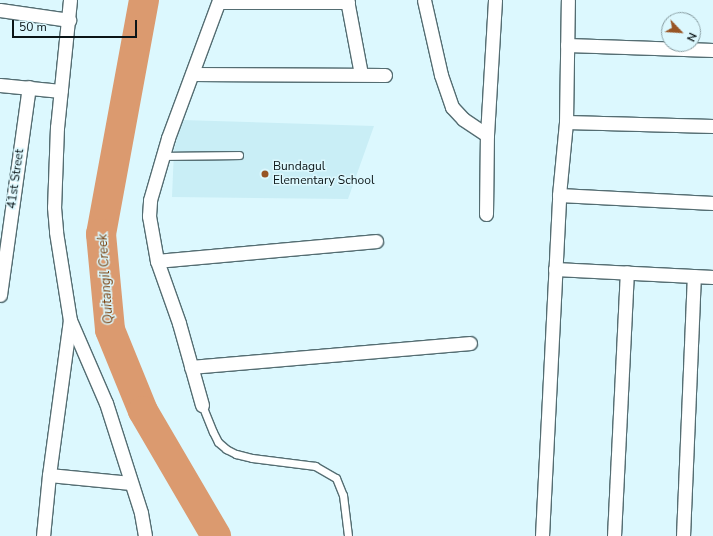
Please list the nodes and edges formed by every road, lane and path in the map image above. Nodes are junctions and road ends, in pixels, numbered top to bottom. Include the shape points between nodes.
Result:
1 (70, 0) edge
2 (424, 0) edge
3 (495, 0) edge
4 (568, 0) edge
5 (219, 1) edge
6 (348, 1) edge
7 (0, 10) edge
8 (69, 20) junction
9 (567, 45) junction
10 (713, 50) edge
11 (192, 74) junction
12 (361, 74) junction
13 (385, 75) dead end
14 (0, 85) edge
15 (29, 87) junction
16 (61, 91) junction
17 (566, 122) junction
18 (713, 126) edge
19 (487, 134) junction
20 (239, 155) dead end
21 (162, 156) junction
22 (558, 195) junction
23 (713, 203) edge
24 (486, 214) dead end
25 (376, 241) dead end
26 (158, 261) junction
27 (555, 269) junction
28 (627, 272) junction
29 (694, 276) junction
30 (713, 277) edge
31 (0, 295) edge
32 (70, 320) junction
33 (470, 343) dead end
34 (191, 366) junction
35 (202, 405) joint
36 (49, 475) junction
37 (131, 483) junction
38 (43, 536) edge
39 (145, 536) edge
40 (348, 536) edge
41 (542, 536) edge
42 (614, 536) edge
43 (683, 536) edge

1 - 8 street
2 - 19 street via 441,75 452,107 463,119
3 - 19 street
4 - 9 street
5 - 6 street
5 - 11 street
6 - 12 street
7 - 8 street
8 - 16 street
9 - 10 street
9 - 17 street
11 - 12 street
11 - 21 street
12 - 13 street
14 - 15 street
15 - 16 street
15 - 31 street, 41st Street
16 - 32 street via 54,207
17 - 18 street
17 - 22 street
19 - 24 street
20 - 21 lane
21 - 26 street via 150,200 151,232
22 - 23 street
22 - 27 street
25 - 26 street
26 - 34 street
27 - 28 street
27 - 41 street
28 - 29 street
28 - 42 street
29 - 30 street
29 - 43 street
32 - 36 street
32 - 37 street via 106,403
33 - 34 street
34 - 35 street
35 - 40 lane via 218,442 226,449 252,458 315,466 336,478 343,496
36 - 37 street
36 - 38 street
37 - 39 street via 141,513

